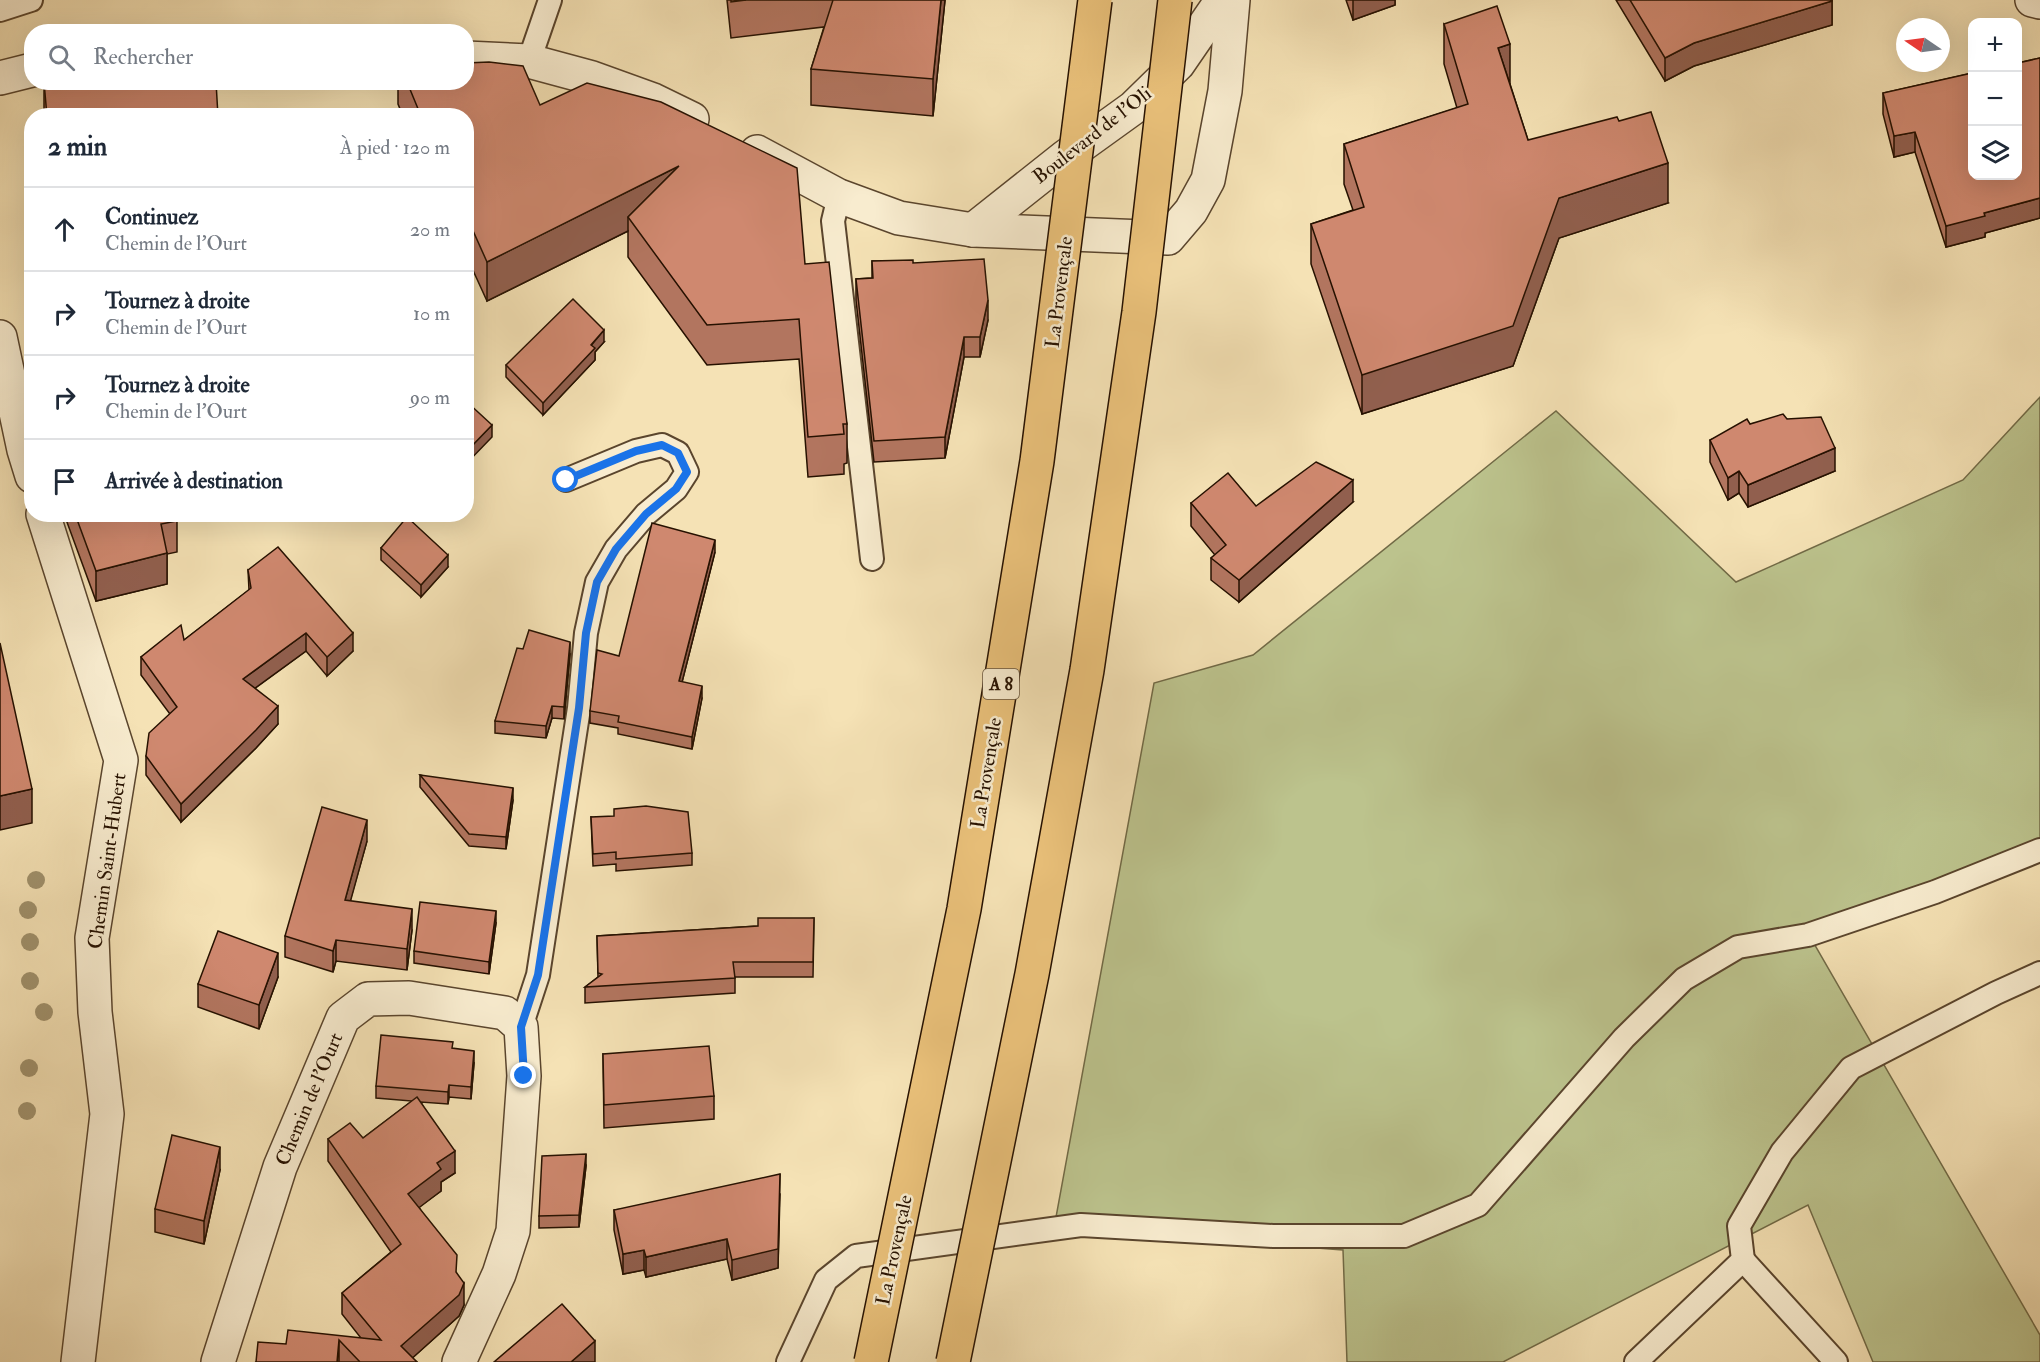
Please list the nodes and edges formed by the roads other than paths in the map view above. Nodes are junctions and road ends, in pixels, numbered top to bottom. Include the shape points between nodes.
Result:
1 (31, 0) edge
2 (550, 0) edge
3 (1095, 0) edge
4 (1175, 0) edge
5 (1222, 0) edge
6 (1233, 0) edge
7 (2032, 0) edge
8 (2040, 2) edge
9 (0, 10) edge
10 (474, 58) edge
11 (529, 61) junction
12 (24, 72) edge
13 (0, 78) edge
14 (840, 196) junction
15 (973, 230) junction
16 (0, 337) edge
17 (24, 450) edge
18 (566, 480) dead end
19 (46, 522) edge
20 (873, 560) dead end
21 (2040, 850) edge
22 (2040, 973) edge
23 (521, 1027) junction
24 (1743, 1260) junction
25 (78, 1362) edge
26 (218, 1362) edge
27 (459, 1362) edge
28 (788, 1362) edge
29 (871, 1362) edge
30 (953, 1362) edge
31 (1636, 1362) edge
32 (1836, 1362) edge

1 - 9 lane
2 - 11 lane
3 - 29 highway, La Provençale / A 8, bridge via 1037,461 966,897
4 - 30 highway, bridge via 1139,312 1087,670 1032,974
5 - 15 street, Boulevard de l'Oli via 1178,64 1133,108
6 - 15 street via 1226,91 1208,180 1191,211 1168,238
7 - 8 street
10 - 11 street
11 - 14 street via 653,100
12 - 13 street
14 - 15 street via 898,218
14 - 20 lane via 833,220
16 - 17 street
18 - 23 lane via 636,451 662,445 678,453 687,472 676,489 646,514 616,549 597,582 586,633 579,708 538,975
19 - 25 street, Chemin Saint-Hubert via 121,760 93,938 95,1012 107,1114
21 - 28 lane via 1935,892 1808,935 1738,947 1684,979 1624,1038 1478,1205 1404,1236 1273,1236 1081,1225 856,1256 826,1280
22 - 24 lane via 1851,1068 1782,1152 1739,1226
23 - 26 street, Chemin de l'Ourt via 505,1013 409,998 368,999 343,1018 280,1167
23 - 27 street via 524,1076 513,1231 499,1274
24 - 31 lane
24 - 32 lane

